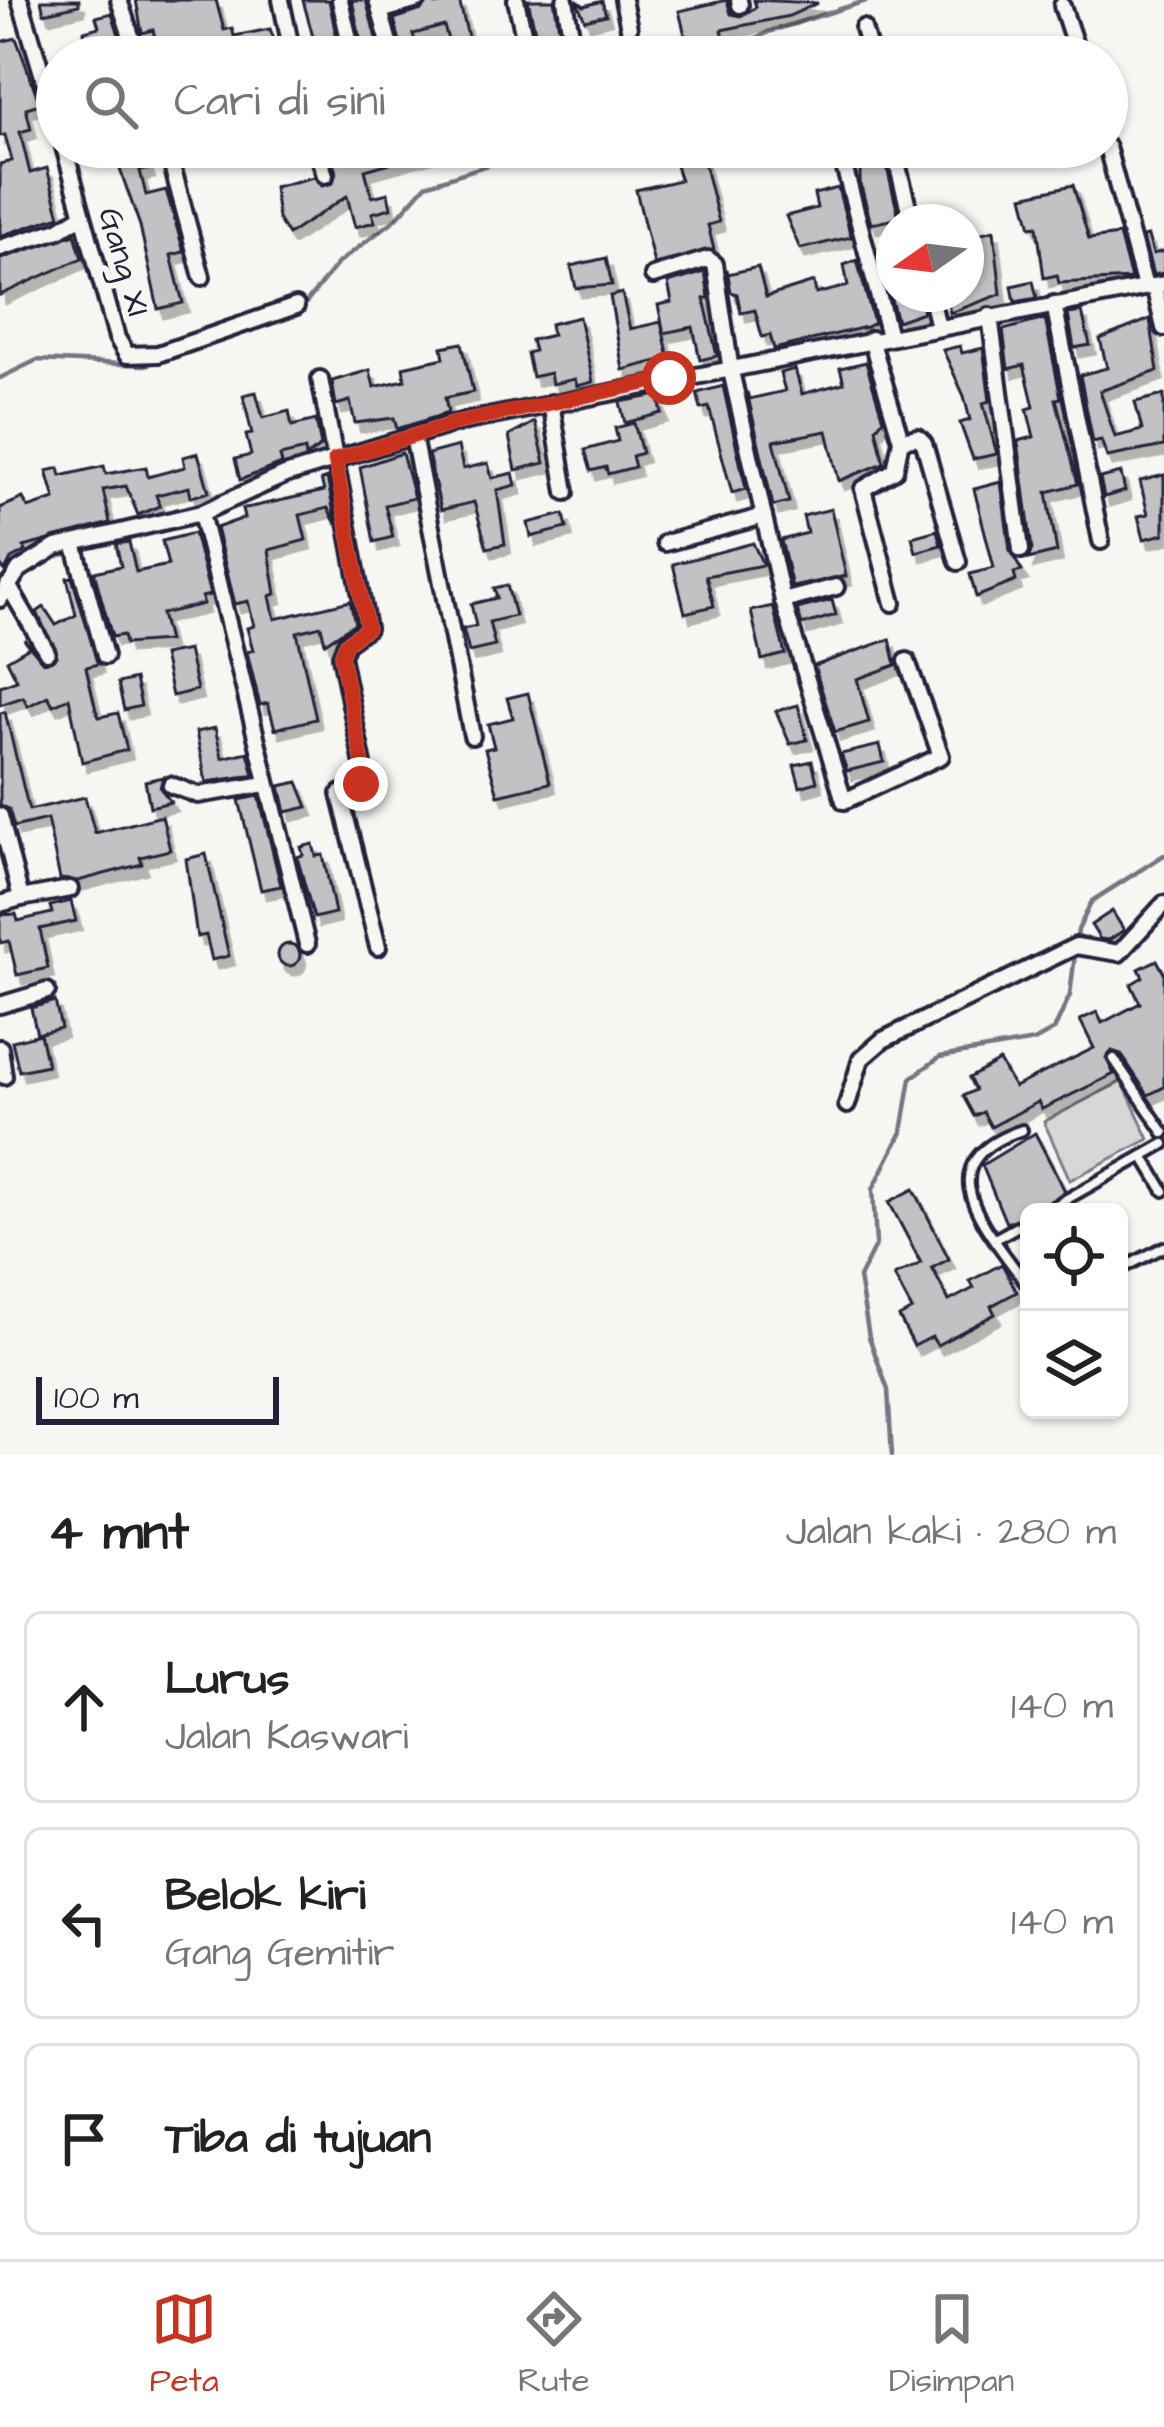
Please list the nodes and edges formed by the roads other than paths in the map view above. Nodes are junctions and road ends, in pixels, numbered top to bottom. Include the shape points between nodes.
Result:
1 (20, 0) edge
2 (119, 0) edge
3 (281, 0) edge
4 (340, 0) edge
5 (418, 0) edge
6 (517, 0) edge
7 (565, 0) edge
8 (622, 0) edge
9 (378, 5) edge
10 (1062, 6) dead end
11 (629, 28) dead end
12 (863, 28) dead end
13 (131, 36) edge
14 (289, 36) edge
15 (348, 36) edge
16 (387, 36) edge
17 (524, 36) edge
18 (571, 36) edge
19 (865, 36) edge
20 (1072, 36) edge
21 (36, 53) edge
22 (69, 168) edge
23 (173, 168) edge
24 (322, 168) edge
25 (845, 168) edge
26 (898, 168) edge
27 (1114, 168) edge
28 (325, 175) dead end
29 (907, 204) edge
30 (81, 216) junction
31 (0, 248) edge
32 (653, 276) dead end
33 (202, 277) dead end
34 (1154, 286) edge
35 (1054, 304) junction
36 (296, 306) dead end
37 (934, 312) edge
38 (990, 316) junction
39 (938, 327) junction
40 (1164, 328) edge
41 (889, 336) junction
42 (872, 340) junction
43 (731, 371) junction
44 (320, 379) dead end
45 (551, 403) junction
46 (413, 436) junction
47 (901, 440) junction
48 (335, 460) junction
49 (566, 492) dead end
50 (201, 513) junction
51 (764, 516) junction
52 (1101, 541) dead end
53 (665, 542) dead end
54 (74, 543) junction
55 (1021, 550) dead end
56 (958, 562) dead end
57 (836, 587) dead end
58 (4, 592) edge
59 (783, 601) junction
60 (893, 603) dead end
61 (47, 652) dead end
62 (105, 656) dead end
63 (907, 661) dead end
64 (472, 736) dead end
65 (266, 784) junction
66 (171, 785) dead end
67 (0, 816) edge
68 (70, 889) dead end
69 (21, 898) junction
70 (0, 904) edge
71 (1164, 904) edge
72 (307, 944) dead end
73 (378, 946) dead end
74 (46, 992) dead end
75 (0, 1005) edge
76 (0, 1048) edge
77 (1114, 1059) dead end
78 (4, 1076) dead end
79 (847, 1105) dead end
80 (1022, 1130) dead end
81 (1164, 1133) edge
82 (1164, 1144) edge
83 (1143, 1156) junction
84 (1164, 1191) edge
85 (1060, 1203) edge
86 (1020, 1225) edge
87 (995, 1239) junction
88 (1164, 1247) edge
89 (1128, 1265) edge
90 (1020, 1275) edge

1 - 21 street
2 - 13 street
3 - 14 street
4 - 15 street
5 - 9 street
6 - 17 street
7 - 18 street
8 - 11 street
9 - 16 street
10 - 20 street
12 - 19 street
22 - 30 street, Gang XI
23 - 33 street
24 - 28 street
25 - 41 street
26 - 29 street
27 - 34 street
30 - 31 street
30 - 36 street, Gang XI via 117,338 131,357
32 - 43 street via 713,261
34 - 35 street
34 - 40 street
35 - 38 street
35 - 52 street
37 - 39 street
38 - 39 street
38 - 55 street
39 - 41 street
41 - 42 street
42 - 43 street
42 - 47 street
43 - 45 street
43 - 51 street
44 - 48 street
45 - 46 street
45 - 49 street
46 - 48 street
46 - 64 street
47 - 56 street via 918,437 926,449
47 - 60 street via 895,470 863,489
48 - 50 street
48 - 73 street via 367,628 341,656 365,774 340,794
50 - 54 street
50 - 65 street
51 - 53 street
51 - 59 street
54 - 58 street via 28,563
54 - 62 street
57 - 59 street
58 - 61 street
59 - 63 street via 844,801 941,756
65 - 66 street via 198,795
65 - 72 street
67 - 69 street
68 - 69 street
69 - 70 street
71 - 79 street via 1119,953 1076,946 883,1040 862,1059
74 - 75 street
76 - 78 street
77 - 81 lane
80 - 87 lane via 981,1150 968,1169 968,1192
82 - 83 lane
83 - 84 lane
83 - 85 lane
86 - 87 lane
87 - 90 lane
88 - 89 lane

